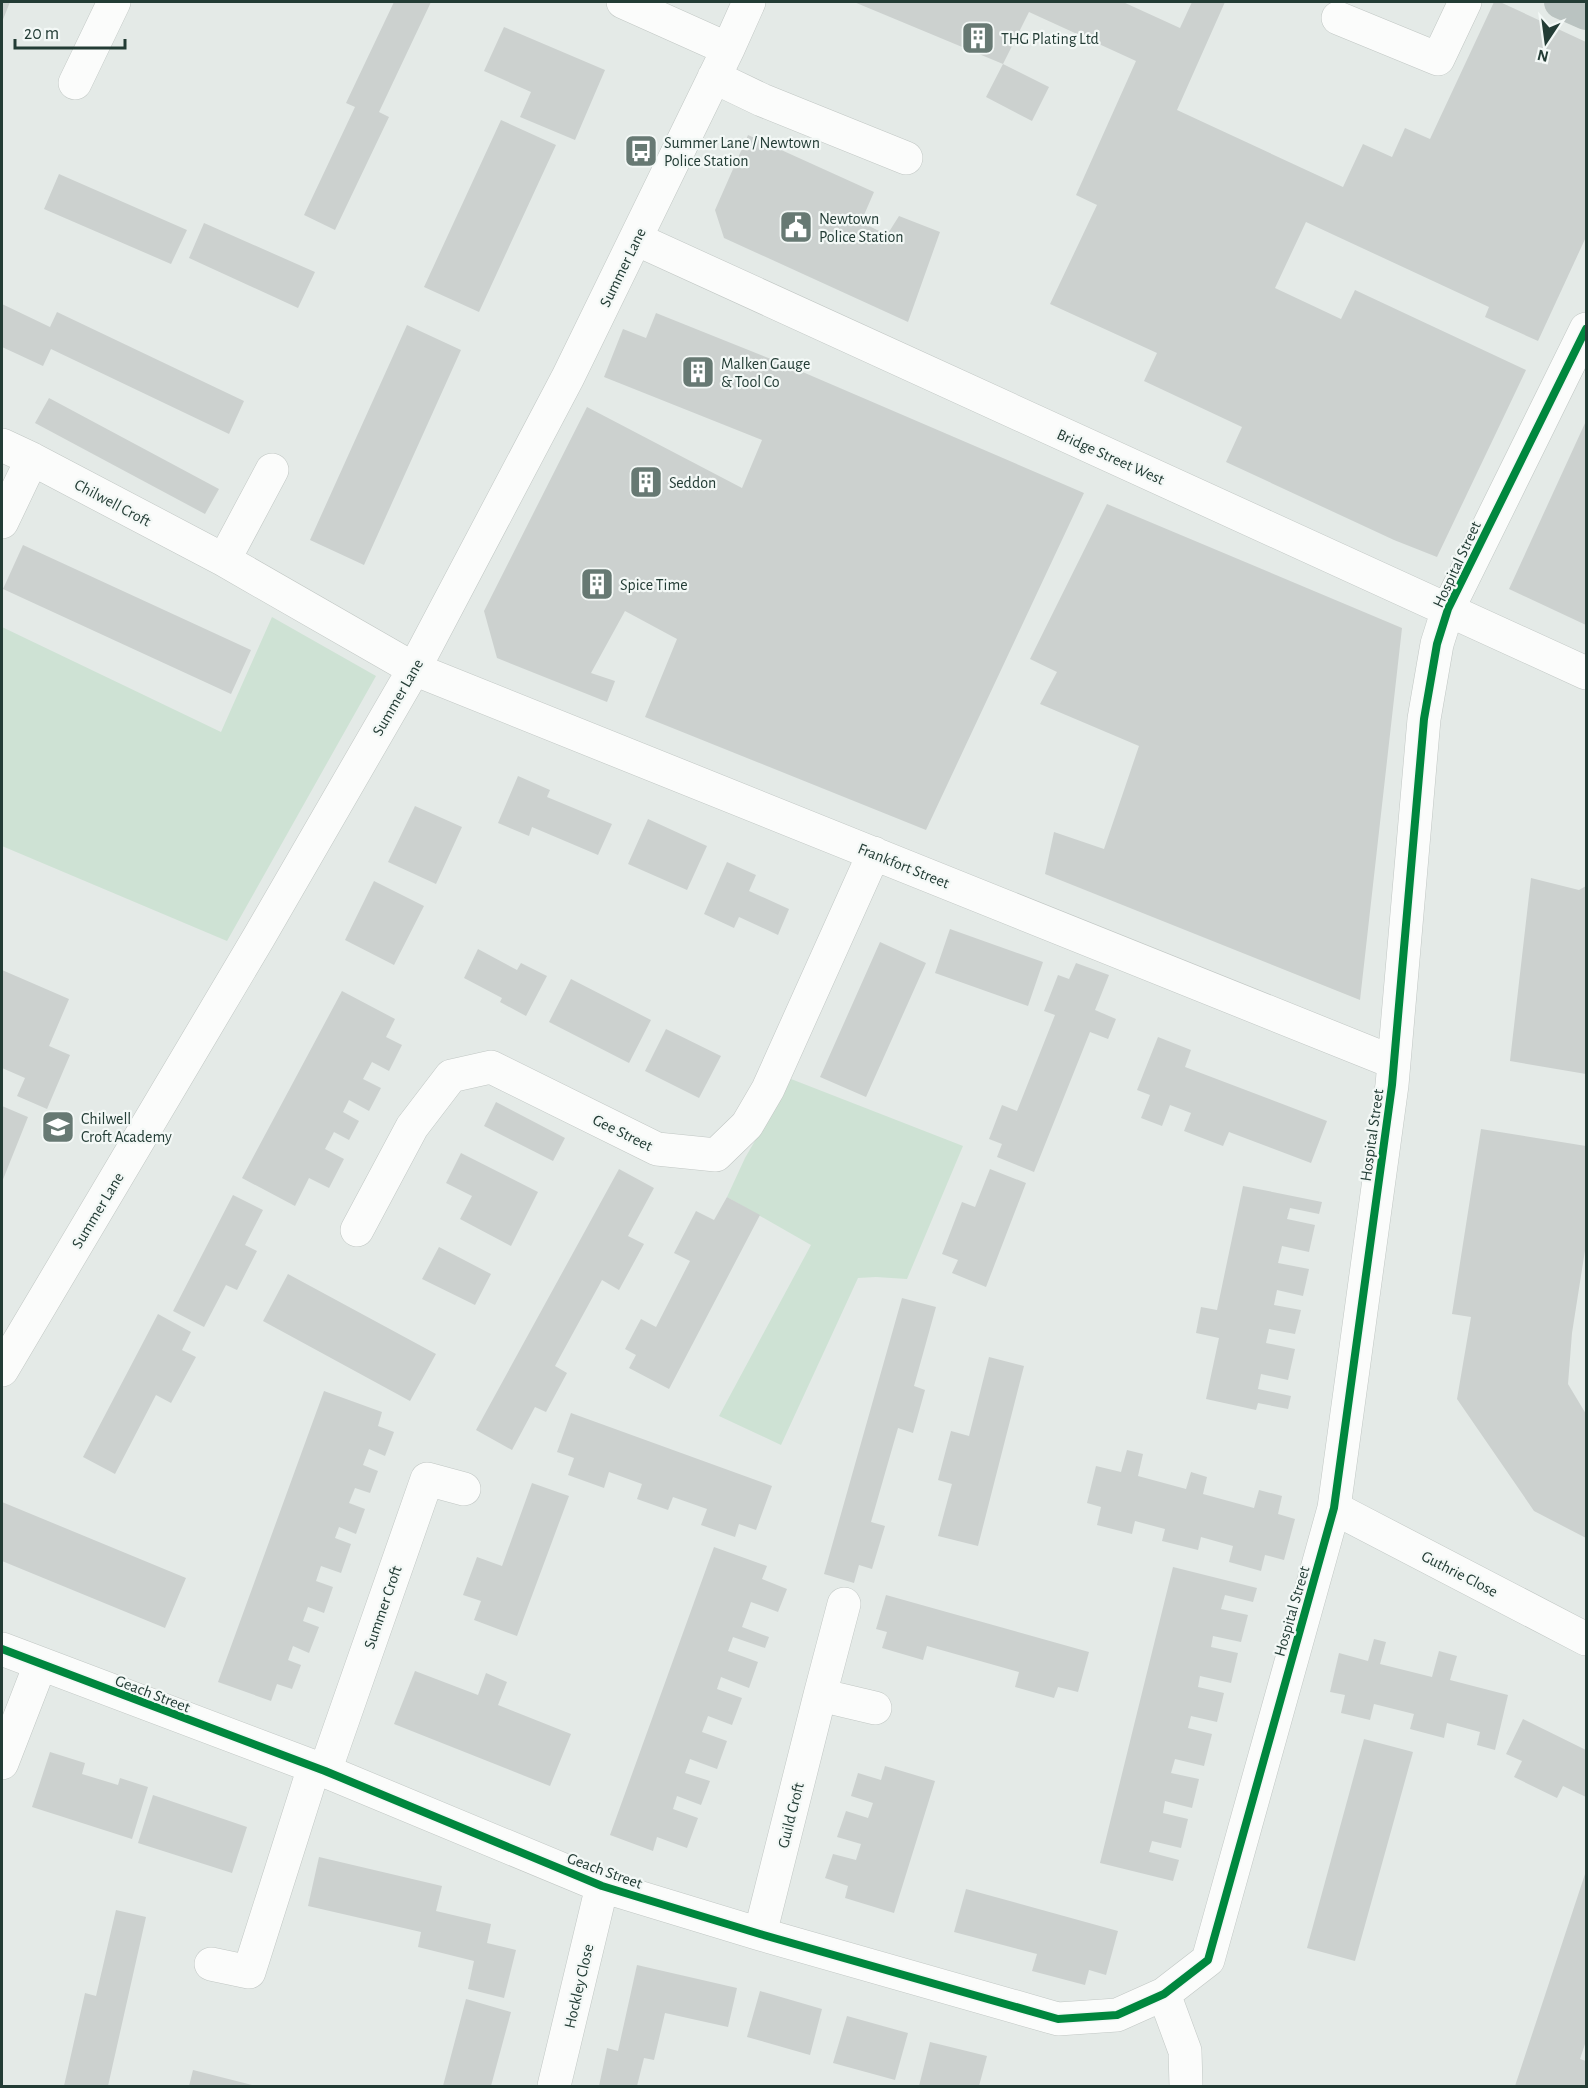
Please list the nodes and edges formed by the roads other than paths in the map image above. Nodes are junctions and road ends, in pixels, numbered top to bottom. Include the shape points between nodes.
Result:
1 (114, 2) edge
2 (624, 2) edge
3 (749, 2) edge
4 (1465, 2) edge
5 (1561, 2) edge
6 (1587, 14) edge
7 (1338, 18) dead end
8 (728, 49) junction
9 (714, 77) junction
10 (75, 83) dead end
11 (906, 158) dead end
12 (636, 239) junction
13 (1587, 329) edge
14 (2, 445) edge
15 (32, 459) junction
16 (272, 470) dead end
17 (2, 522) edge
18 (224, 560) junction
19 (1448, 609) junction
20 (414, 669) junction
21 (1587, 673) edge
22 (874, 853) junction
23 (1393, 1062) junction
24 (357, 1230) dead end
25 (2, 1370) edge
26 (464, 1489) dead end
27 (1334, 1508) junction
28 (844, 1604) dead end
29 (1587, 1639) edge
30 (2, 1649) edge
31 (40, 1665) junction
32 (820, 1695) junction
33 (875, 1708) dead end
34 (2, 1763) edge
35 (320, 1769) junction
36 (602, 1886) junction
37 (760, 1934) junction
38 (1208, 1960) joint
39 (211, 1964) dead end
40 (1164, 1994) junction
41 (554, 2086) edge
42 (1186, 2086) edge

1 - 10 street
2 - 8 street
3 - 8 street, Summer Lane
4 - 7 street via 1438,59
5 - 6 highway
8 - 9 street, Summer Lane
9 - 11 street
9 - 12 street, Summer Lane
12 - 19 street, Bridge Street West
12 - 20 street, Summer Lane
13 - 19 street, Hospital Street
14 - 15 street, Chilwell Croft
15 - 17 street
15 - 18 street, Chilwell Croft
16 - 18 street
18 - 20 street, Chilwell Croft
19 - 21 street, Bridge Street West
19 - 23 street, Hospital Street via 1437,644 1424,719
20 - 22 street, Frankfort Street
20 - 25 street, Summer Lane
22 - 23 street, Frankfort Street
22 - 24 street, Gee Street via 768,1089 747,1125 716,1155 657,1149 490,1066 451,1076 412,1127
23 - 27 street, Hospital Street
26 - 35 street, Summer Croft via 428,1479
27 - 29 street, Guthrie Close
27 - 38 street, Hospital Street
28 - 32 street, Guild Croft
30 - 31 street, Geach Street
31 - 34 street
31 - 35 street, Geach Street
32 - 33 street
32 - 37 street, Guild Croft
35 - 36 street, Geach Street
35 - 39 street via 249,1972
36 - 37 street, Geach Street
36 - 41 street, Hockley Close
37 - 40 street, Geach Street via 1058,2019 1117,2015
38 - 40 street, Geach Street
40 - 42 street via 1185,2051

